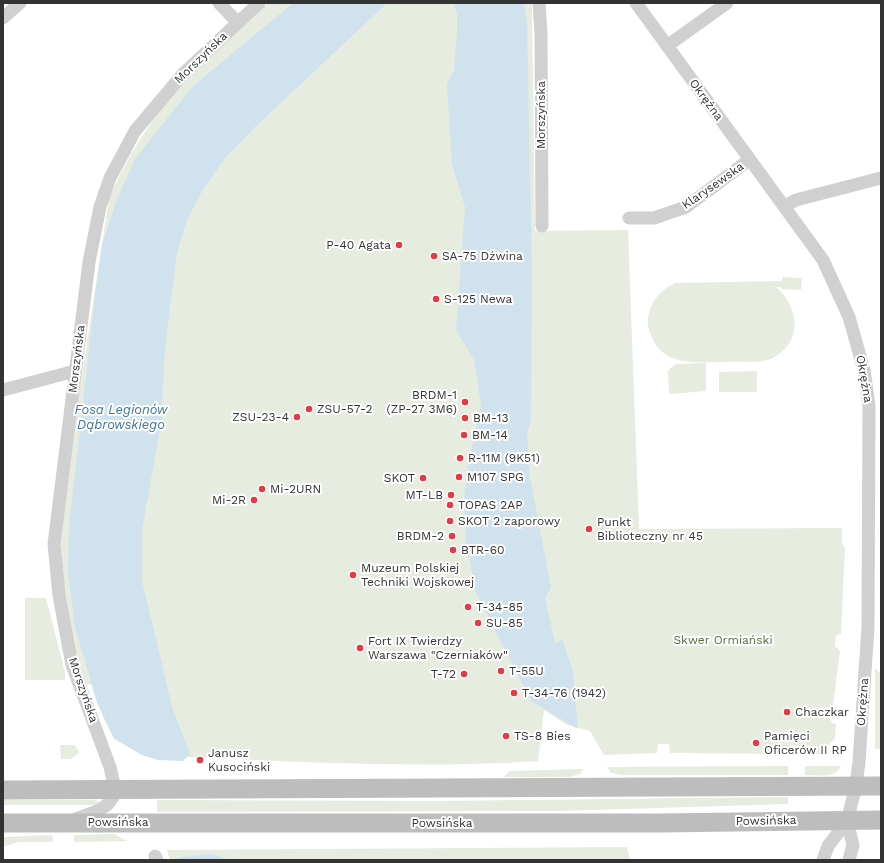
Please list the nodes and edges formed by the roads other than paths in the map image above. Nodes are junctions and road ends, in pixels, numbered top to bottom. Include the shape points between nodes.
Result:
1 (20, 3) edge
2 (219, 3) edge
3 (259, 3) edge
4 (538, 3) edge
5 (636, 3) edge
6 (727, 3) edge
7 (3, 18) edge
8 (238, 23) junction
9 (667, 46) junction
10 (749, 160) junction
11 (881, 178) edge
12 (785, 206) junction
13 (630, 218) dead end
14 (542, 226) dead end
15 (75, 371) junction
16 (3, 390) edge
17 (856, 786) junction
18 (881, 786) edge
19 (115, 789) junction
20 (3, 790) edge
21 (881, 820) edge
22 (847, 821) junction
23 (65, 822) junction
24 (3, 823) edge
25 (823, 860) edge
26 (849, 860) edge

1 - 7 street
2 - 8 street
3 - 8 street, Morszyńska
4 - 14 street, Morszyńska via 541,33
5 - 9 street, Okrężna
6 - 9 street
8 - 15 street, Morszyńska via 166,92 135,131 110,178 100,207 89,262
9 - 10 street, Okrężna
10 - 12 street, Okrężna
10 - 13 street, Klarysewska via 686,206 654,218
11 - 12 street via 796,200
12 - 17 street, Okrężna via 823,260 849,317 864,370 869,406 868,627
15 - 16 street
15 - 19 street, Morszyńska via 54,544 56,572 72,665 110,767
17 - 18 main road
17 - 19 main road
17 - 22 street, Okrężna
19 - 20 main road
19 - 23 street via 108,804 100,810
21 - 22 main road, Powsińska
22 - 23 main road, Powsińska
22 - 25 street, Okrężna via 828,846
22 - 26 street via 854,845
23 - 24 main road, Powsińska

